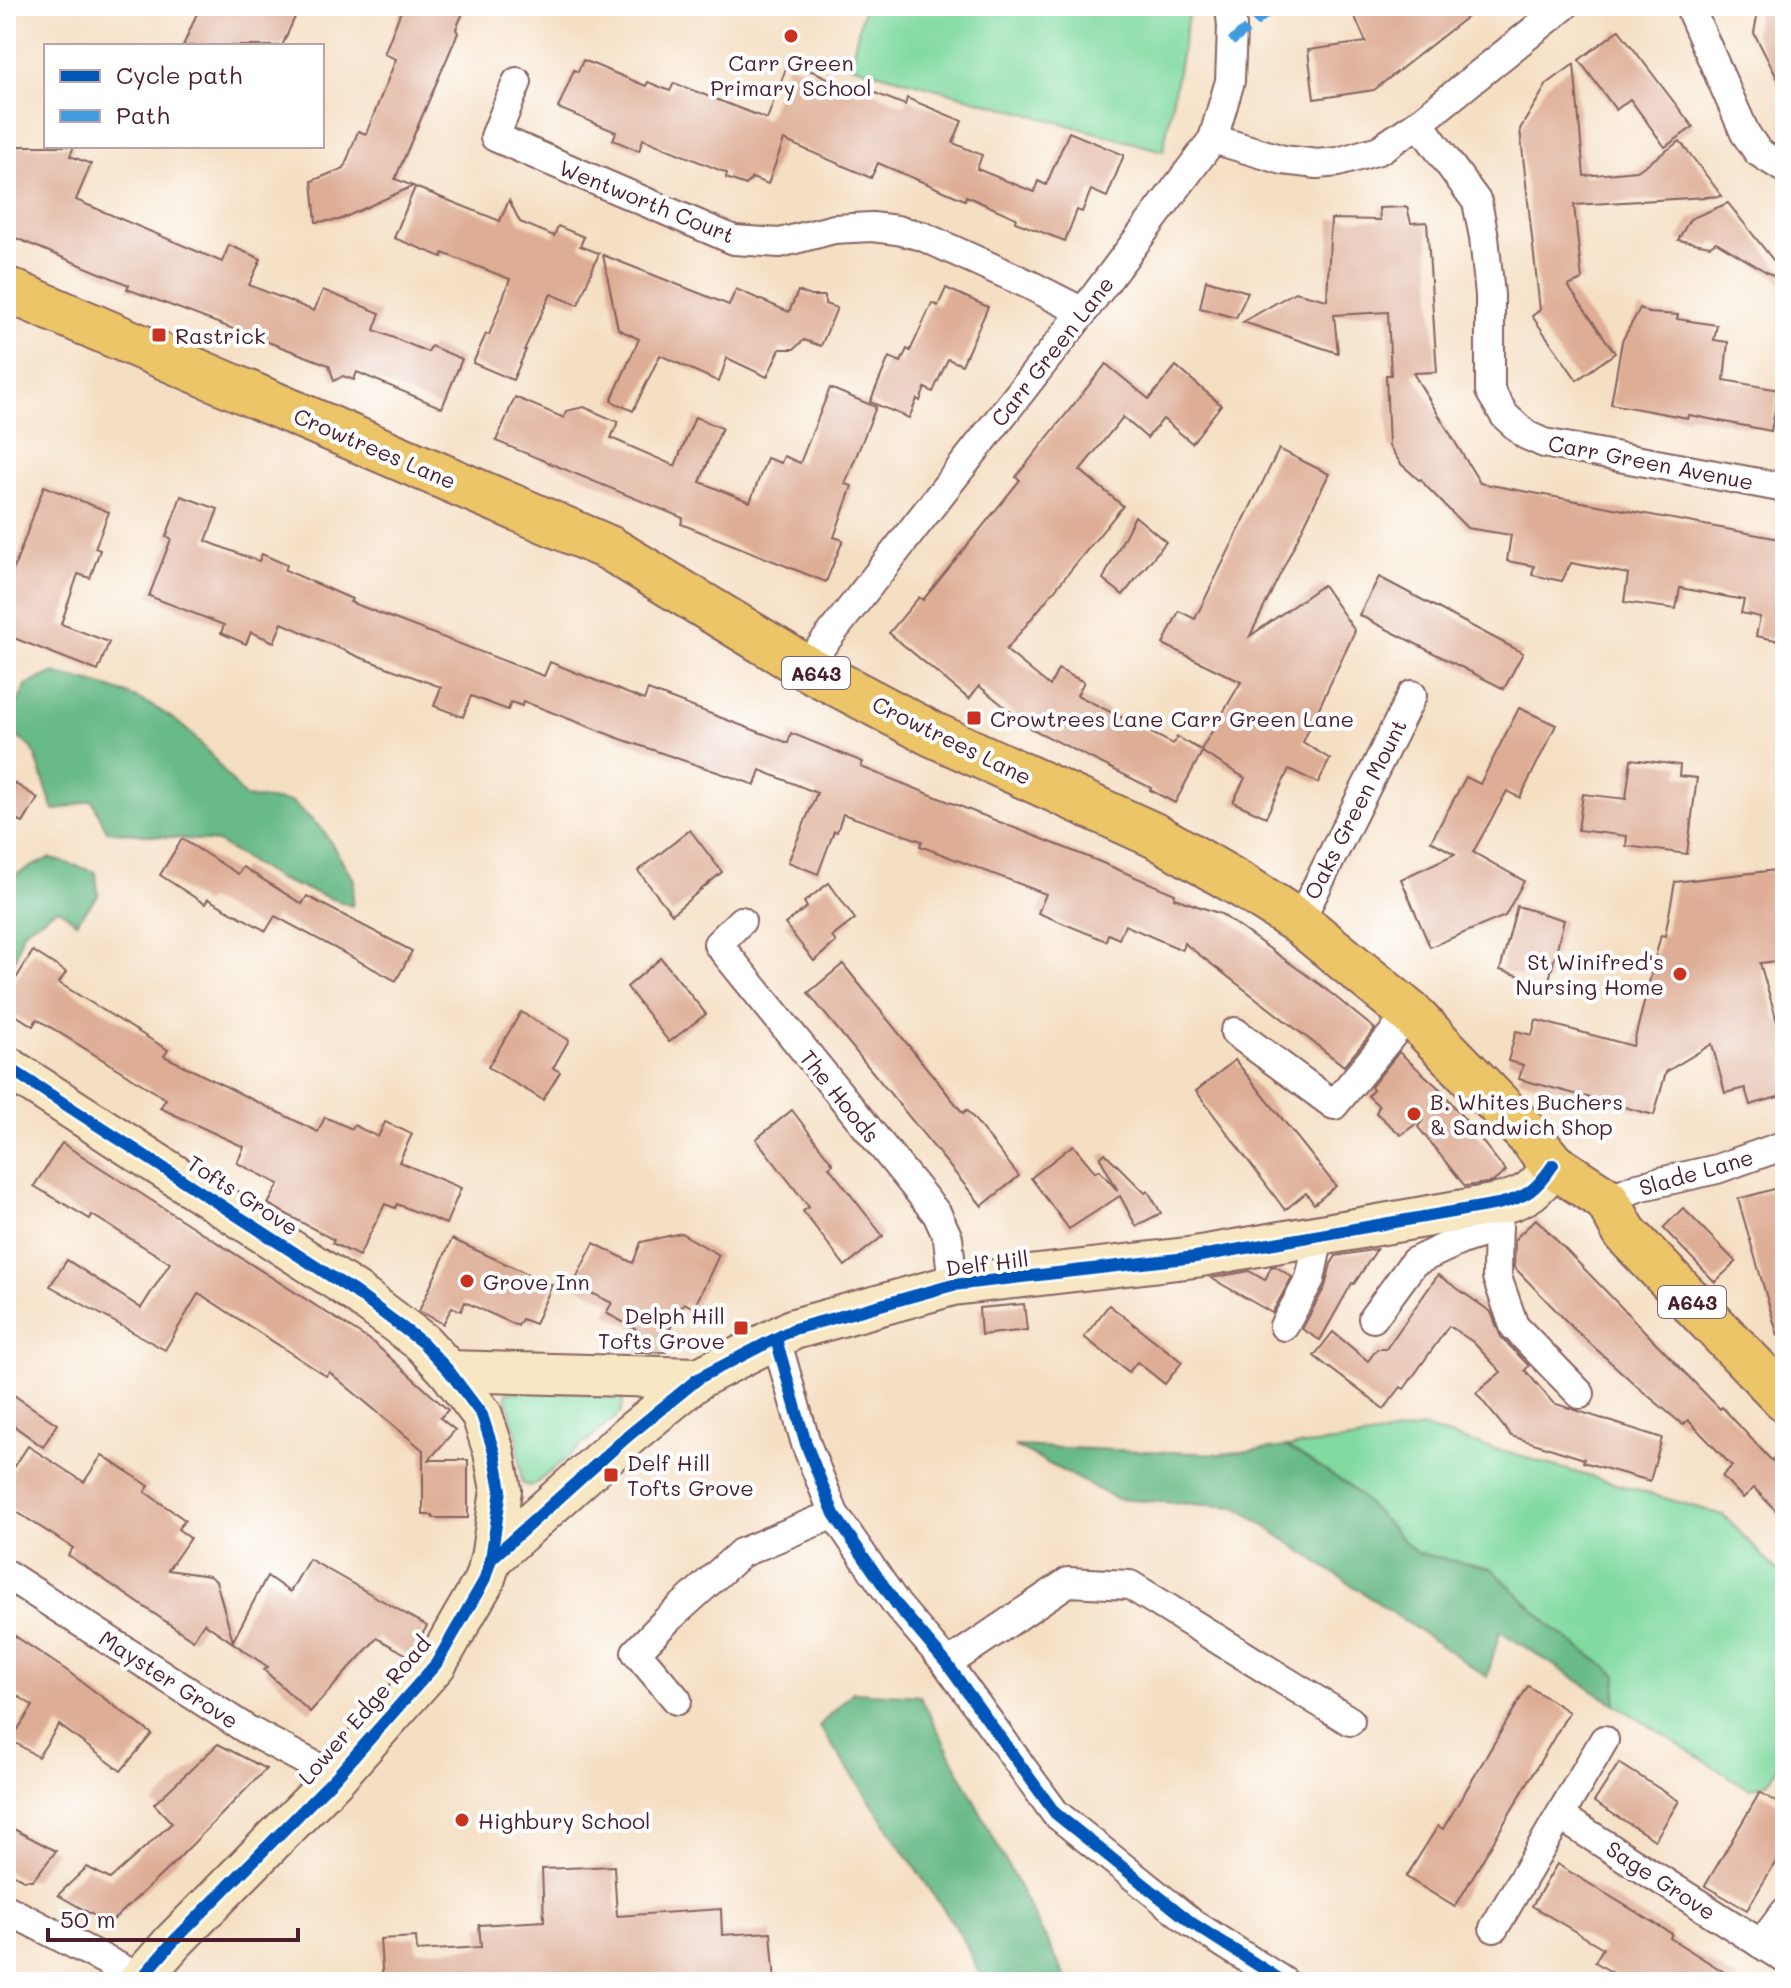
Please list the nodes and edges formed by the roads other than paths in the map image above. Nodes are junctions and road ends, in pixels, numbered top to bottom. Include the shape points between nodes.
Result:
1 (1230, 6) edge
2 (1564, 6) edge
3 (1689, 6) edge
4 (517, 82) dead end
5 (1419, 123) junction
6 (1213, 139) junction
7 (1785, 169) edge
8 (6, 289) edge
9 (1083, 312) junction
10 (1785, 488) edge
11 (805, 667) junction
12 (1412, 695) dead end
13 (741, 921) dead end
14 (1299, 922) junction
15 (1410, 1013) junction
16 (1235, 1032) dead end
17 (6, 1066) edge
18 (1785, 1145) edge
19 (1553, 1165) junction
20 (1607, 1200) junction
21 (1498, 1216) junction
22 (1319, 1237) junction
23 (953, 1285) junction
24 (1373, 1318) dead end
25 (1284, 1326) dead end
26 (776, 1339) junction
27 (449, 1371) junction
28 (699, 1378) junction
29 (1580, 1394) dead end
30 (1785, 1399) edge
31 (834, 1514) junction
32 (491, 1559) junction
33 (6, 1574) edge
34 (947, 1664) junction
35 (677, 1700) dead end
36 (1350, 1721) dead end
37 (1604, 1740) dead end
38 (336, 1777) junction
39 (1560, 1816) junction
40 (6, 1909) edge
41 (1785, 1912) edge
42 (1494, 1928) dead end
43 (1773, 1952) edge
44 (139, 1980) edge
45 (1284, 1982) edge

1 - 6 street, Carr Green Lane via 1230,81
2 - 5 street
3 - 7 street via 1745,133 1758,152
4 - 9 street, Wentworth Court via 495,137 734,240 780,243 834,229 897,230 922,236
5 - 6 street via 1379,150 1317,164 1283,160
5 - 10 street, Carr Green Avenue via 1477,202 1490,295 1490,391 1505,416 1544,443
6 - 9 street, Carr Green Lane
8 - 11 main road, Crowtrees Lane / A643 via 609,548
9 - 11 street, Carr Green Lane
11 - 14 main road, Crowtrees Lane / A643 via 932,734 1156,836
12 - 14 street, Oaks Green Mount
13 - 23 street, The Hoods via 718,944 937,1214 948,1238
14 - 15 main road, Crowtrees Lane / A643
15 - 16 street via 1334,1105
15 - 19 main road, Crowtrees Lane / A643
17 - 27 street, Tofts Grove via 355,1292 423,1343
18 - 20 street, Slade Lane
19 - 20 main road, Crowtrees Lane / A643
19 - 21 street, Delf Hill via 1538,1187
20 - 30 main road, A643 via 1625,1233
21 - 22 street, Delf Hill
21 - 24 street via 1414,1262
21 - 29 street via 1497,1277 1514,1326
22 - 23 street, Delf Hill via 1122,1267
22 - 25 street via 1310,1279
23 - 26 street, Delf Hill via 794,1329
26 - 28 street, Delf Hill
26 - 31 street via 806,1444
27 - 28 street
27 - 32 street, Lower Edge Road via 482,1415 494,1452 501,1490
28 - 32 street, Delf Hill
31 - 34 street via 897,1605
31 - 35 street via 741,1553 636,1652
32 - 38 street, Lower Edge Road via 484,1581 436,1664
33 - 38 street, Mayster Grove via 246,1729
34 - 36 street via 1068,1582 1130,1585
34 - 45 street via 1055,1813 1192,1923
37 - 39 street
38 - 44 street, Lower Edge Road
39 - 42 street
39 - 43 street, Sage Grove
40 - 44 street
41 - 43 street, Sage Grove

